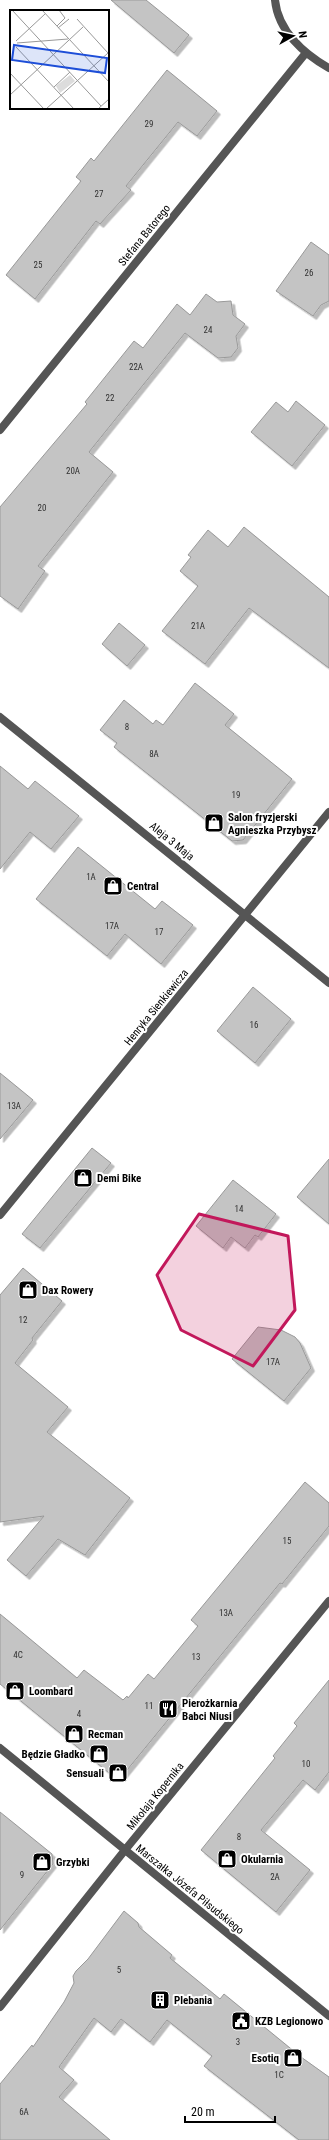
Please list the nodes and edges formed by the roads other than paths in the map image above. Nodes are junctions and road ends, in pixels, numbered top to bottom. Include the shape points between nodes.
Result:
1 (275, 0) edge
2 (305, 54) junction
3 (329, 68) edge
4 (0, 430) edge
5 (0, 717) edge
6 (329, 812) edge
7 (246, 915) junction
8 (329, 983) edge
9 (0, 1215) edge
10 (329, 1602) edge
11 (0, 1748) edge
12 (125, 1850) junction
13 (0, 2007) edge
14 (329, 2016) edge

1 - 2 street via 287,32
2 - 3 street
2 - 4 street, Stefana Batorego
5 - 7 street, Aleja 3 Maja
6 - 7 street, Henryka Sienkiewicza
7 - 8 street, Aleja 3 Maja
7 - 9 street, Henryka Sienkiewicza
10 - 12 street, Mikołaja Kopernika
11 - 12 street, Marszałka Józefa Piłsudskiego
12 - 13 street, Mikołaja Kopernika
12 - 14 street, Marszałka Józefa Piłsudskiego

